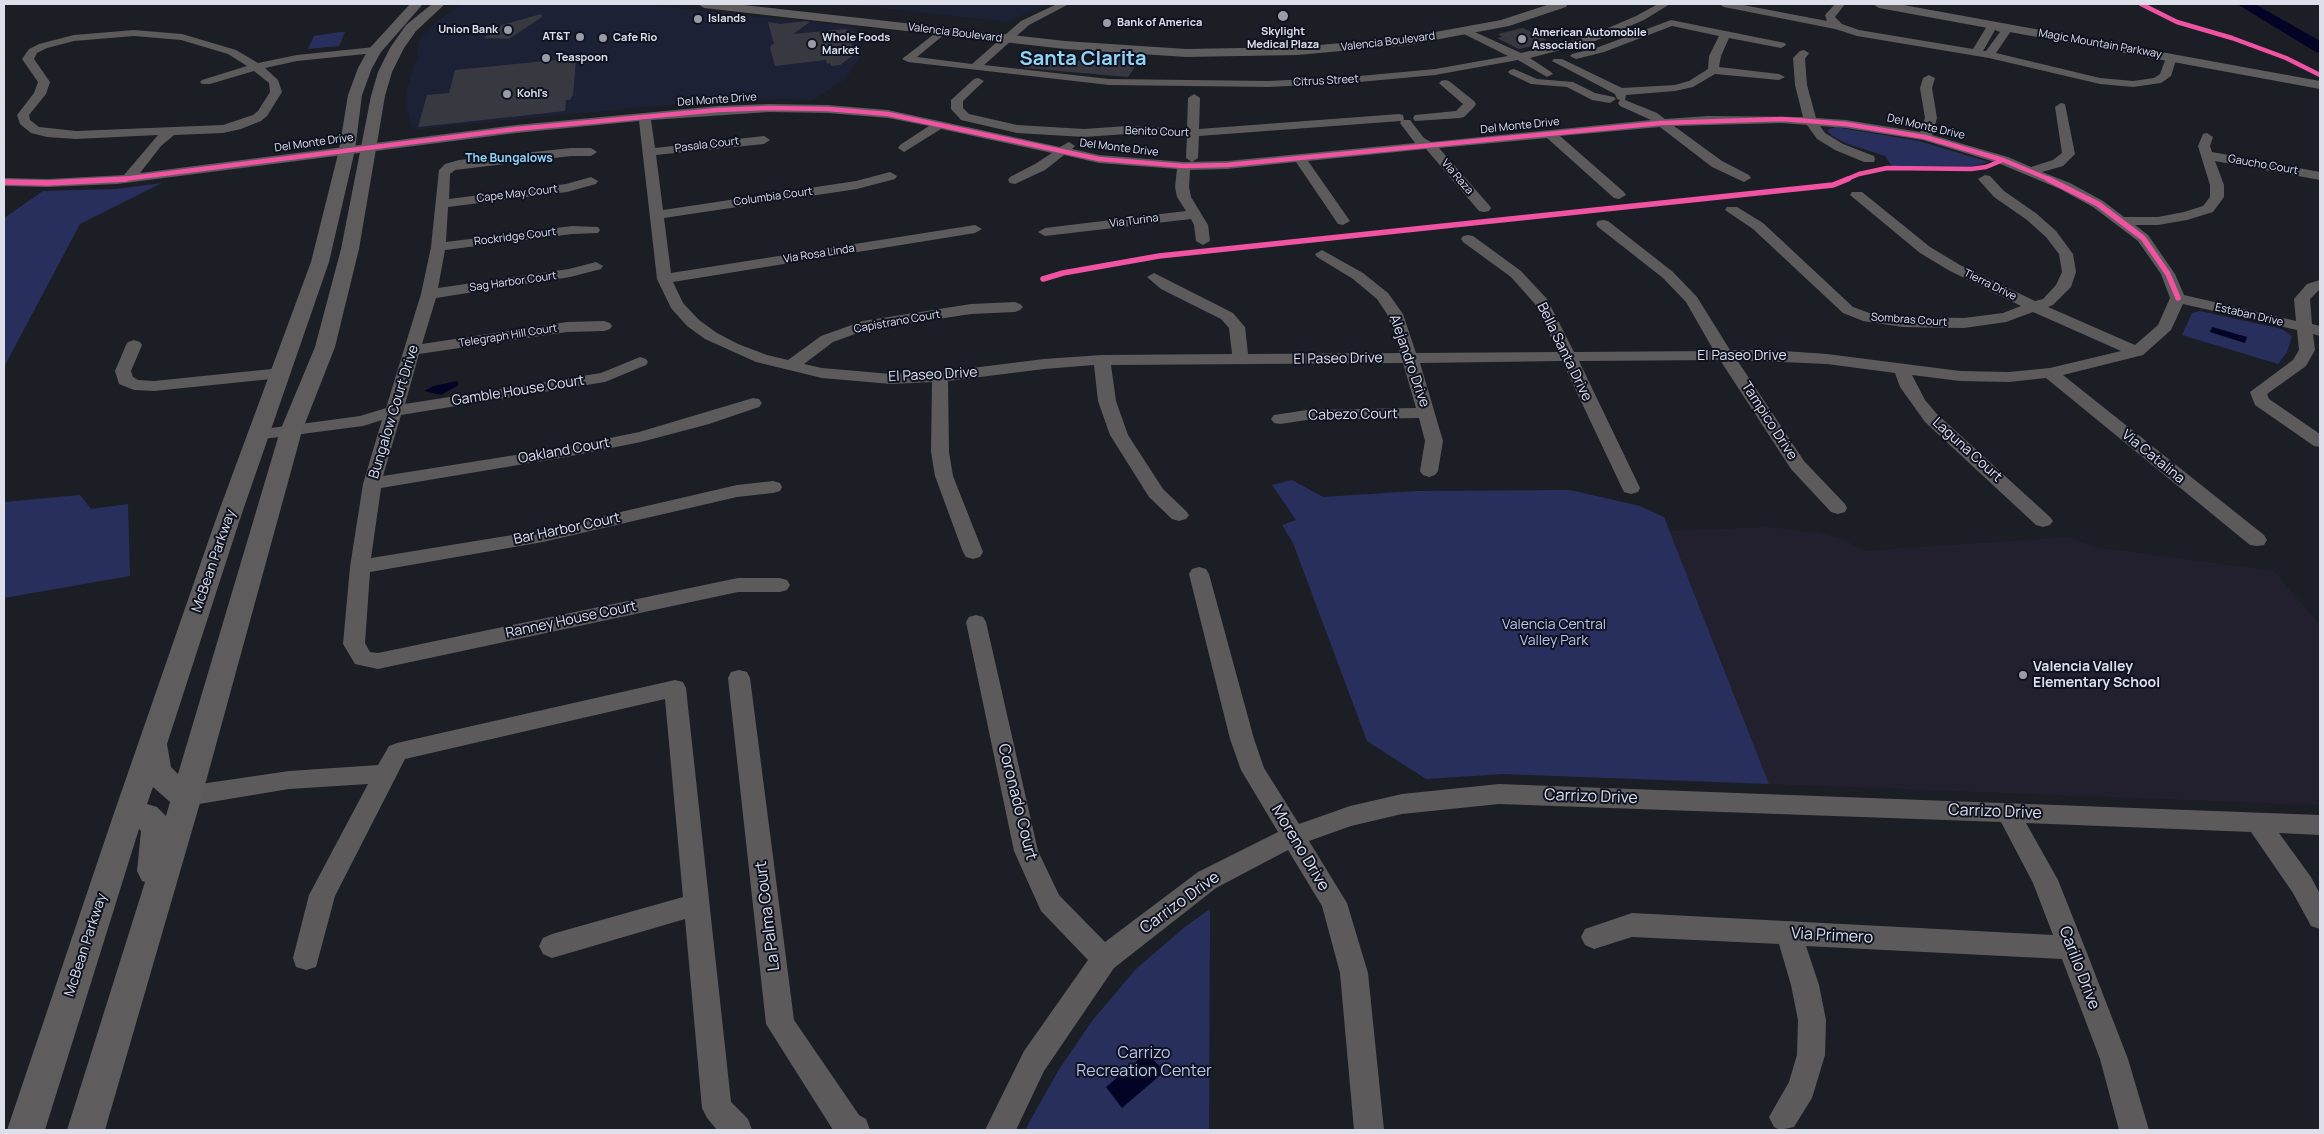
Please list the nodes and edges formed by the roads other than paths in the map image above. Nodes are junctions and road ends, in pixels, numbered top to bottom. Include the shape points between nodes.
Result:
1 (417, 4) edge
2 (439, 4) edge
3 (704, 4) edge
4 (775, 4) edge
5 (1064, 4) edge
6 (1562, 4) edge
7 (1665, 4) edge
8 (1724, 4) edge
9 (1840, 4) edge
10 (1879, 4) edge
11 (1911, 4) edge
12 (1521, 6) edge
13 (1453, 23) junction
14 (1838, 26) junction
15 (2000, 26) junction
16 (942, 31) junction
17 (1466, 31) junction
18 (44, 32) dead end
19 (1727, 34) junction
20 (1011, 35) junction
21 (1414, 40) junction
22 (56, 42) junction
23 (1216, 44) junction
24 (1781, 45) dead end
25 (375, 50) junction
26 (1125, 50) junction
27 (1804, 53) dead end
28 (1976, 53) junction
29 (1989, 55) junction
30 (1519, 57) junction
31 (2171, 58) junction
32 (1558, 61) junction
33 (1536, 65) junction
34 (256, 67) junction
35 (975, 67) junction
36 (1713, 70) junction
37 (1513, 72) dead end
38 (1547, 74) dead end
39 (1780, 77) dead end
40 (1929, 78) dead end
41 (962, 79) dead end
42 (1465, 80) dead end
43 (206, 82) dead end
44 (2320, 82) edge
45 (1090, 92) dead end
46 (1126, 94) dead end
47 (1243, 96) dead end
48 (1180, 97) dead end
49 (1194, 98) junction
50 (1619, 98) junction
51 (2061, 107) dead end
52 (646, 117) junction
53 (1810, 120) junction
54 (1410, 121) junction
55 (1658, 121) junction
56 (939, 125) junction
57 (516, 129) junction
58 (171, 131) junction
59 (1084, 133) junction
60 (1193, 133) junction
61 (1550, 134) junction
62 (1924, 137) junction
63 (2207, 137) dead end
64 (764, 140) dead end
65 (1430, 146) junction
66 (904, 148) dead end
67 (358, 149) junction
68 (591, 152) dead end
69 (650, 152) junction
70 (1062, 152) junction
71 (2206, 155) junction
72 (510, 158) junction
73 (1300, 159) junction
74 (1869, 159) dead end
75 (1188, 162) junction
76 (2031, 171) junction
77 (890, 176) dead end
78 (2320, 176) edge
79 (129, 178) junction
80 (1744, 178) dead end
81 (1985, 179) dead end
82 (1015, 180) dead end
83 (591, 181) dead end
84 (4, 182) edge
85 (1619, 195) dead end
86 (1857, 196) dead end
87 (442, 204) junction
88 (1484, 208) dead end
89 (1732, 210) dead end
90 (1195, 214) junction
91 (656, 215) junction
92 (1343, 221) dead end
93 (2122, 221) junction
94 (1603, 224) dead end
95 (593, 230) dead end
96 (975, 230) dead end
97 (1045, 232) dead end
98 (1468, 239) dead end
99 (1203, 241) dead end
100 (438, 247) junction
101 (1322, 254) dead end
102 (596, 266) dead end
103 (1154, 277) dead end
104 (664, 279) junction
105 (2320, 284) edge
106 (429, 294) junction
107 (2178, 298) junction
108 (1015, 307) dead end
109 (2034, 307) junction
110 (604, 326) dead end
111 (2313, 330) edge
112 (134, 345) dead end
113 (412, 350) junction
114 (2137, 352) junction
115 (1725, 355) junction
116 (1568, 357) junction
117 (1410, 358) junction
118 (1102, 360) junction
119 (1241, 360) junction
120 (640, 362) dead end
121 (790, 366) junction
122 (1902, 370) junction
123 (280, 373) junction
124 (2050, 373) junction
125 (940, 377) junction
126 (753, 403) dead end
127 (393, 411) junction
128 (1427, 413) junction
129 (1280, 419) dead end
130 (293, 425) junction
131 (258, 430) junction
132 (2320, 442) edge
133 (1429, 471) dead end
134 (372, 484) junction
135 (772, 487) dead end
136 (1631, 488) dead end
137 (1838, 508) dead end
138 (1180, 516) dead end
139 (2044, 521) dead end
140 (2257, 540) dead end
141 (973, 552) dead end
142 (360, 567) junction
143 (1199, 574) dead end
144 (780, 585) dead end
145 (976, 622) dead end
146 (362, 658) joint
147 (739, 678) dead end
148 (152, 744) junction
149 (386, 774) junction
150 (186, 796) junction
151 (2008, 813) junction
152 (128, 816) junction
153 (2258, 823) junction
154 (2320, 825) edge
155 (1293, 836) junction
156 (696, 904) junction
157 (2320, 918) edge
158 (1789, 934) junction
159 (1594, 937) dead end
160 (552, 946) dead end
161 (142, 947) junction
162 (2072, 948) junction
163 (306, 958) dead end
164 (1104, 959) junction
165 (1784, 1117) dead end
166 (26, 1130) edge
167 (86, 1130) edge
168 (737, 1130) edge
169 (855, 1130) edge
170 (1000, 1130) edge
171 (1369, 1130) edge
172 (2134, 1130) edge

1 - 25 main road, McBean Parkway
2 - 67 main road, McBean Parkway via 406,36 385,72
3 - 16 main road, Valencia Boulevard
4 - 20 main road, Valencia Boulevard
5 - 20 street via 1032,19
6 - 17 main road, Valencia Boulevard
7 - 30 street, Citrus Street via 1591,38
8 - 14 street
9 - 14 street via 1830,15
10 - 15 main road, Magic Mountain Parkway
11 - 44 main road, Magic Mountain Parkway via 2300,74
12 - 13 main road, Valencia Boulevard
12 - 17 main road via 1509,15 1468,26
13 - 21 main road via 1450,29
13 - 23 main road, Valencia Boulevard via 1356,37
14 - 28 street via 1869,36
15 - 28 street via 1992,28
15 - 29 street via 2006,31
15 - 31 main road, Magic Mountain Parkway
16 - 20 main road, Valencia Boulevard
16 - 35 street, Citrus Street via 908,59
17 - 21 main road, Valencia Boulevard
17 - 30 street
18 - 22 street via 45,38
19 - 24 street
19 - 32 street via 1671,23 1600,50
19 - 36 street via 1721,40
20 - 23 main road, Valencia Boulevard
20 - 26 main road, Valencia Boulevard
20 - 35 street
21 - 26 main road, Valencia Boulevard via 1265,53
22 - 34 street via 109,34 159,34 210,44 232,52
22 - 58 street via 29,54 28,59 44,82 40,94 23,115 24,121 35,130 76,135
23 - 26 main road via 1216,48 1210,50
25 - 34 street via 317,55
25 - 67 main road, McBean Parkway via 355,95
27 - 53 street via 1799,58 1801,85
28 - 29 street
29 - 31 street via 2100,81 2133,84 2162,79
30 - 33 street
30 - 35 street, Citrus Street via 1435,72 1268,84 1109,82
31 - 44 main road, Magic Mountain Parkway
32 - 33 street
32 - 50 street
33 - 38 street
34 - 43 street
34 - 58 street via 276,87 263,113 257,118 223,129
36 - 39 street
36 - 50 street via 1693,84
37 - 50 street via 1535,82 1569,84 1592,96
40 - 62 street via 1926,88 1931,118
41 - 59 street, Benito Court via 983,82 957,100 957,109 965,117 1017,129
42 - 54 street, Benito Court via 1440,84 1470,104 1460,114
45 - 46 street
47 - 49 street via 1226,94
48 - 49 street
49 - 60 street
50 - 55 street
51 - 76 street via 2069,154 2058,163
52 - 56 street, Del Monte Drive via 718,110 803,108 867,112
52 - 57 street, Del Monte Drive
52 - 69 street, El Paseo Drive
53 - 55 street, Del Monte Drive
53 - 62 street, Del Monte Drive via 1881,128
53 - 74 street via 1821,136
54 - 60 street, Benito Court
54 - 65 street, Via Raza via 1420,141
55 - 61 street, Del Monte Drive
55 - 80 street via 1717,164
56 - 66 street
56 - 70 street, Del Monte Drive
57 - 67 street, Del Monte Drive
57 - 72 street
58 - 79 street
59 - 60 street, Benito Court via 1127,130
59 - 70 street
60 - 75 street
61 - 65 street, Del Monte Drive
61 - 85 street
62 - 76 street, Del Monte Drive
63 - 71 street
64 - 69 street, Pasala Court
65 - 73 street, Del Monte Drive
65 - 88 street, Via Raza
67 - 79 street, Del Monte Drive
67 - 123 main road, McBean Parkway
67 - 130 main road, McBean Parkway via 350,249 325,347
68 - 72 street
69 - 91 street, El Paseo Drive
70 - 75 street, Del Monte Drive via 1125,163
70 - 82 street
71 - 78 street, Gaucho Court
71 - 93 street via 2217,185 2217,197 2208,209 2158,221
72 - 87 street, Bungalow Court Drive via 450,167 444,173
73 - 75 street, Del Monte Drive via 1227,165
73 - 92 street
75 - 90 street via 1182,186 1184,197
76 - 93 street, Del Monte Drive via 2065,186
77 - 91 street, Columbia Court via 858,185
79 - 84 street, Del Monte Drive
81 - 109 street, Sombras Court via 1998,194 2051,234 2066,254 2069,272 2063,287 2048,302
83 - 87 street, Cape May Court via 567,188
86 - 109 street, Tierra Drive via 1925,250
87 - 100 street, Bungalow Court Drive
89 - 109 street, Sombras Court via 1758,226 1848,310 1869,318 1964,323 2006,317
90 - 97 street, Via Turina
90 - 99 street via 1201,224
91 - 104 street, El Paseo Drive
93 - 107 street, Del Monte Drive via 2143,238 2168,274
94 - 115 street, Tampico Drive via 1668,275 1692,300
95 - 100 street, Rockridge Court
96 - 104 street, Via Rosa Linda
98 - 116 street, Bella Santa Drive via 1516,274 1542,302
100 - 106 street, Bungalow Court Drive
101 - 117 street, Alejandro Drive via 1383,296 1395,314
102 - 106 street, Sag Harbor Court via 570,273
103 - 119 street via 1227,316 1236,327
104 - 121 street, El Paseo Drive via 676,305 711,336 762,359
105 - 111 street via 2312,287 2302,299
106 - 113 street, Bungalow Court Drive
107 - 111 street, Estaban Drive
107 - 114 street, El Paseo Drive via 2165,327
108 - 121 street, Capistrano Court via 862,326 827,339
109 - 114 street, Tierra Drive
110 - 113 street, Telegraph Hill Court via 567,326
111 - 132 street via 2300,363 2258,392 2261,401
112 - 123 street via 123,371 125,380 134,385 154,386
113 - 127 street, Bungalow Court Drive
114 - 124 street, El Paseo Drive
115 - 116 street, El Paseo Drive
115 - 122 street, El Paseo Drive via 1793,356
115 - 137 street, Tampico Drive via 1797,464
116 - 117 street, El Paseo Drive
116 - 136 street, Bella Santa Drive
117 - 119 street, El Paseo Drive
117 - 128 street, Alejandro Drive
118 - 119 street, El Paseo Drive
118 - 125 street, El Paseo Drive
118 - 138 street via 1106,401 1119,434 1156,493
120 - 127 street, Gamble House Court via 605,377
121 - 125 street, El Paseo Drive via 858,377
122 - 124 street, El Paseo Drive via 2009,377
122 - 139 street, Laguna Court via 1908,387 1930,418
123 - 131 main road, McBean Parkway
124 - 140 street, Via Catalina
125 - 141 street via 940,452 944,476
126 - 134 street, Oakland Court via 641,437
127 - 130 street, Gamble House Court via 363,421
127 - 134 street, Bungalow Court Drive
128 - 129 street, Cabezo Court via 1307,415
128 - 133 street, Alejandro Drive via 1434,441
130 - 131 street, Gamble House Court
130 - 150 main road, McBean Parkway
131 - 148 main road, McBean Parkway
134 - 142 street, Bungalow Court Drive
135 - 142 street, Bar Harbor Court via 737,491 543,536
142 - 146 street, Bungalow Court Drive via 354,644
143 - 155 street, Moreno Drive via 1242,739 1254,770
144 - 146 street, Ranney House Court via 738,585 378,660
145 - 164 street, Coronado Court via 1026,851 1050,904
147 - 169 street, La Palma Court via 780,1024 848,1126
148 - 150 main road via 157,772 176,791
148 - 152 main road, McBean Parkway
149 - 150 street via 289,780
149 - 156 street via 398,752 675,688
149 - 163 street via 322,895
150 - 161 main road, McBean Parkway
151 - 153 street, Carrizo Drive
151 - 155 street, Carrizo Drive via 1500,794 1402,804 1350,816
151 - 162 street, Carillo Drive via 2045,880
152 - 161 main road via 146,816 157,827
152 - 166 main road, McBean Parkway
153 - 154 street, Carrizo Drive
153 - 157 street
155 - 164 street, Carrizo Drive via 1207,880
155 - 171 street, Moreno Drive via 1334,903 1354,973
156 - 160 street
156 - 168 street via 717,1108
158 - 159 street, Via Primero via 1632,925
158 - 162 street, Via Primero
158 - 165 street via 1812,1020 1811,1055 1802,1088
161 - 167 main road, McBean Parkway
162 - 172 street, Carillo Drive via 2114,1058
164 - 170 street, Carrizo Drive via 1034,1061

